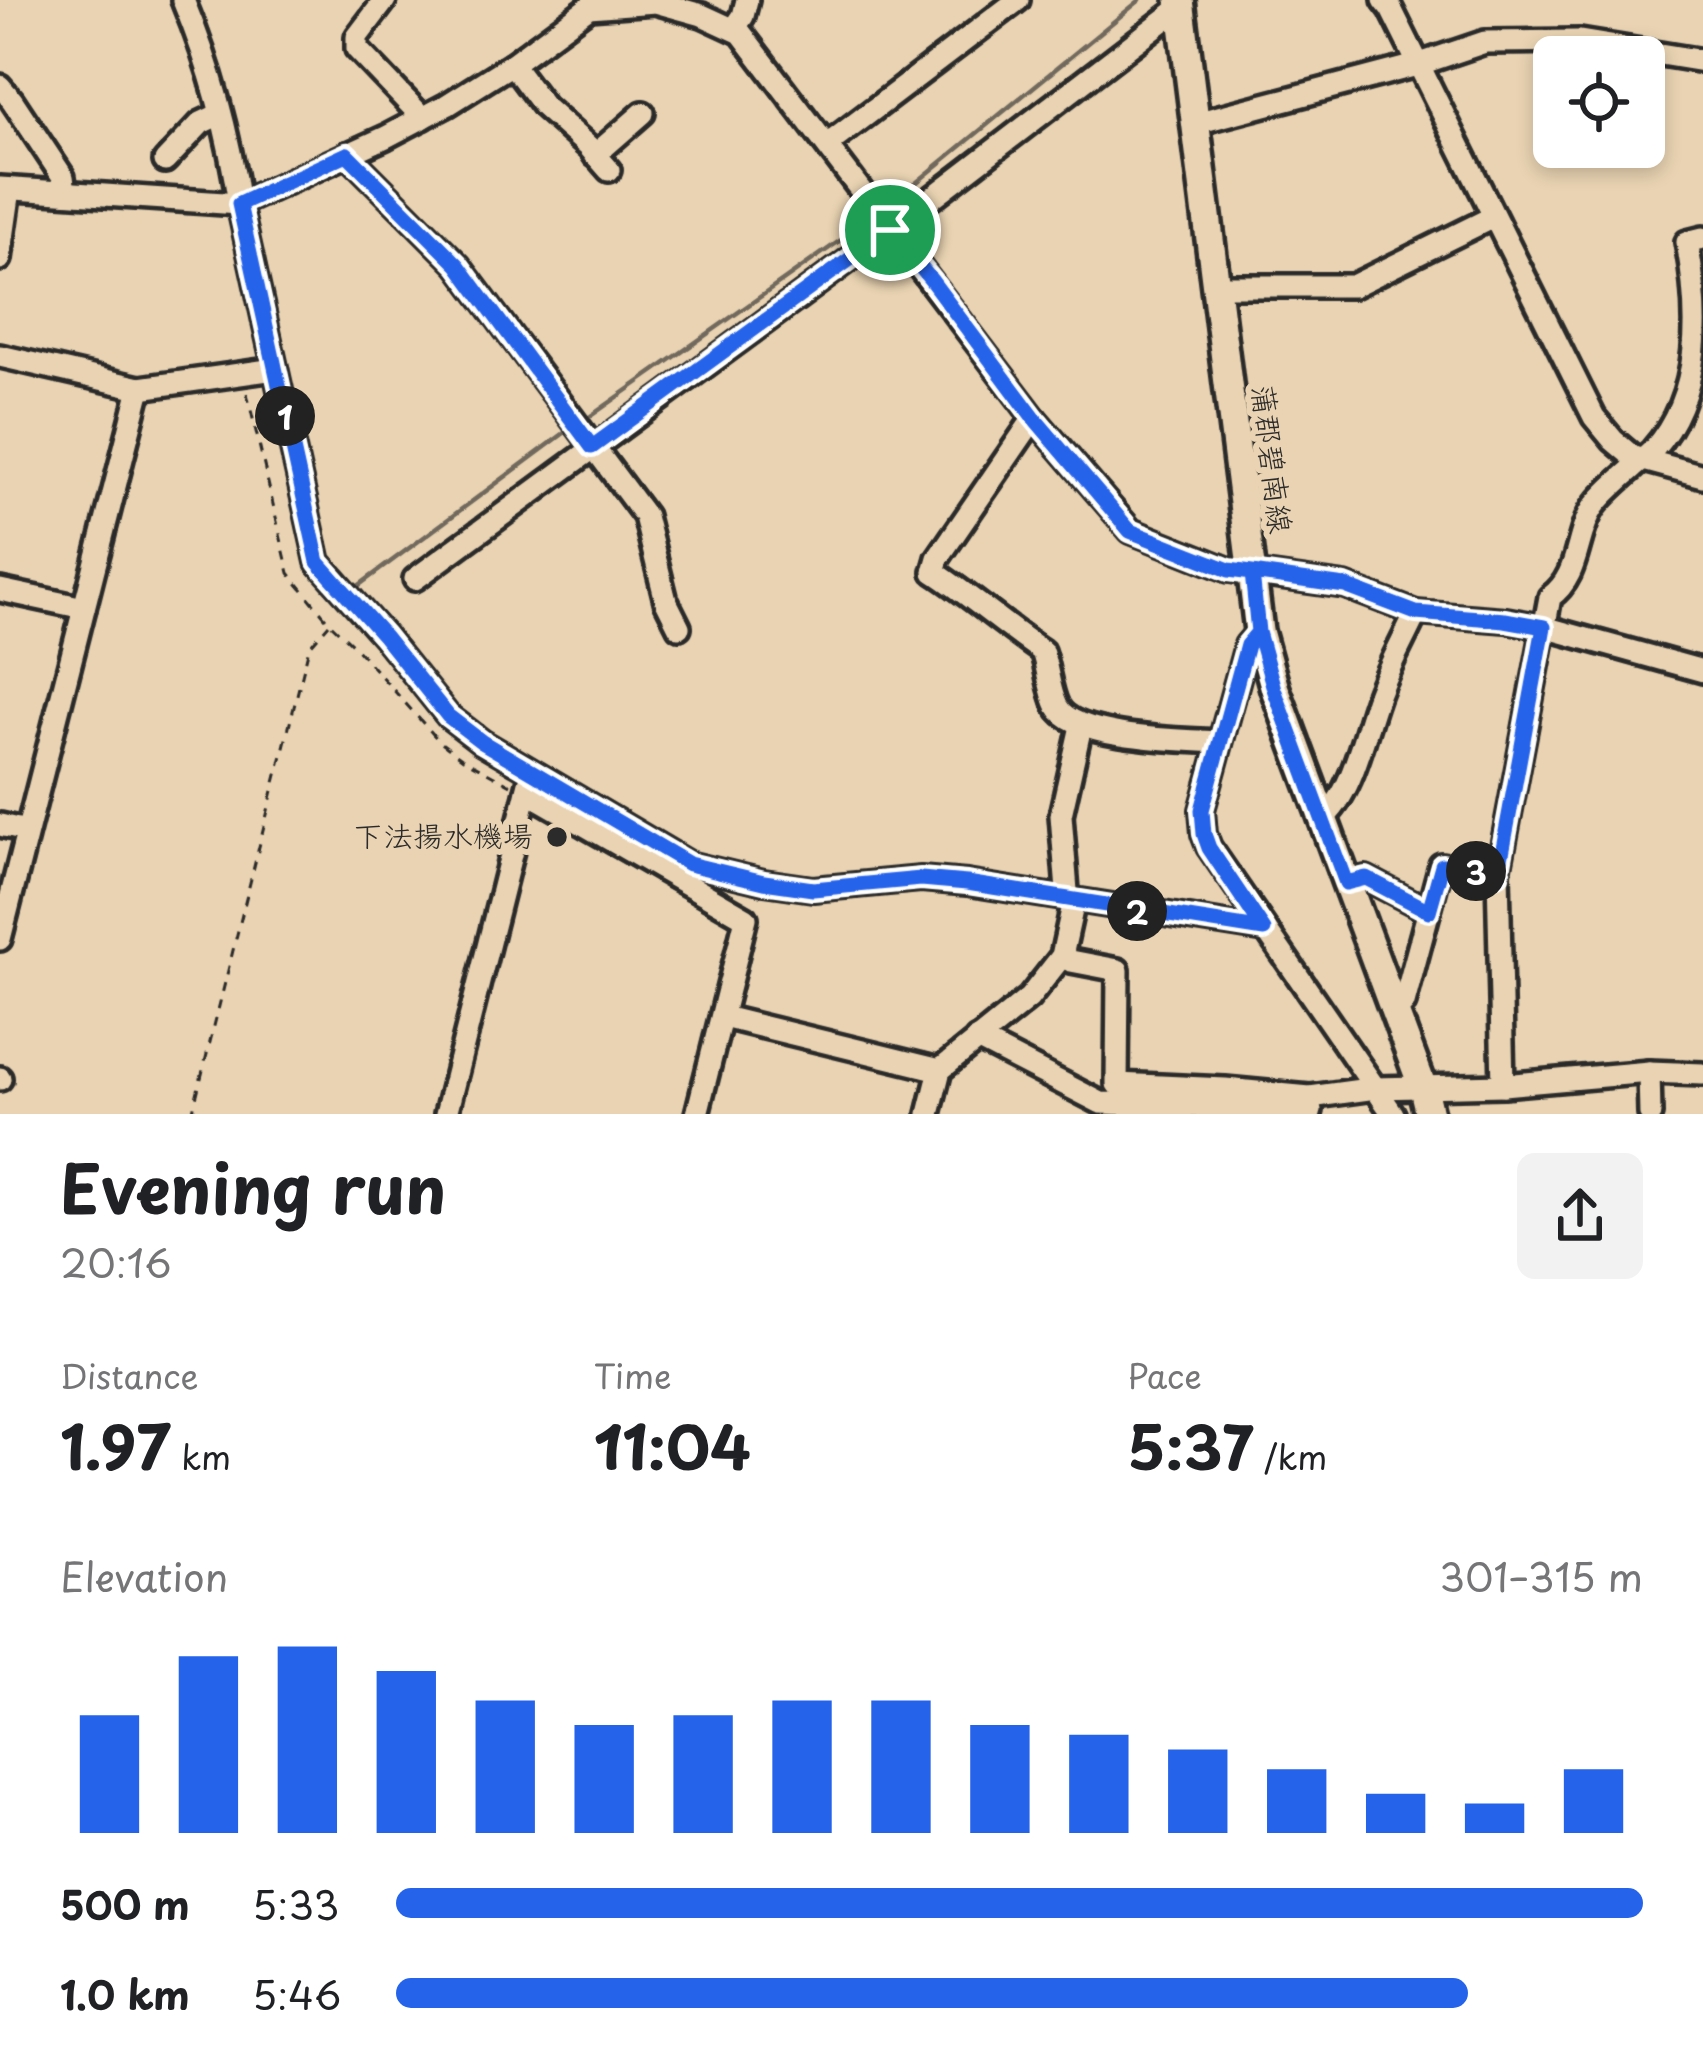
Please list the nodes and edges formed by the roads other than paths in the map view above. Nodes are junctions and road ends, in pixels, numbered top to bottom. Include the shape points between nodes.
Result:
1 (183, 0) edge
2 (385, 0) edge
3 (747, 0) edge
4 (1018, 0) edge
5 (1384, 0) edge
6 (661, 2) edge
7 (605, 3) edge
8 (1180, 3) edge
9 (734, 29) junction
10 (1703, 61) edge
11 (512, 64) junction
12 (1417, 65) junction
13 (0, 86) edge
14 (643, 112) dead end
15 (220, 114) junction
16 (423, 118) junction
17 (1196, 122) junction
18 (827, 145) junction
19 (347, 154) junction
20 (165, 161) dead end
21 (5, 188) edge
22 (64, 192) junction
23 (239, 204) junction
24 (1493, 218) junction
25 (890, 230) junction
26 (1703, 238) edge
27 (0, 259) edge
28 (1216, 286) junction
29 (0, 356) edge
30 (275, 369) junction
31 (140, 388) junction
32 (1034, 418) junction
33 (592, 447) junction
34 (1641, 460) junction
35 (1703, 476) edge
36 (1252, 573) junction
37 (415, 579) dead end
38 (0, 590) edge
39 (84, 608) junction
40 (1416, 613) junction
41 (679, 627) dead end
42 (1544, 627) junction
43 (1258, 632) junction
44 (1703, 670) edge
45 (1081, 726) junction
46 (1219, 742) junction
47 (530, 781) junction
48 (1323, 818) junction
49 (0, 825) edge
50 (27, 831) junction
51 (1498, 875) junction
52 (1346, 883) junction
53 (1069, 901) junction
54 (1429, 911) junction
55 (1264, 930) junction
56 (0, 939) edge
57 (1062, 956) junction
58 (1393, 1009) junction
59 (723, 1017) junction
60 (977, 1039) junction
61 (940, 1070) junction
62 (1649, 1072) junction
63 (1703, 1074) edge
64 (1503, 1084) junction
65 (1384, 1100) edge
66 (1426, 1101) edge
67 (446, 1114) edge
68 (697, 1114) edge
69 (929, 1114) edge
70 (1310, 1114) edge
71 (1650, 1114) edge

1 - 15 street
2 - 16 street via 357,49
3 - 9 street
4 - 18 street
5 - 12 street
6 - 7 street
6 - 9 street
7 - 11 street
8 - 17 main road, 蒲郡碧南線
8 - 25 street
9 - 18 street
10 - 12 street via 1580,41 1485,42
11 - 14 street via 602,162
11 - 16 street
12 - 17 street
12 - 24 street
13 - 22 street via 63,177
15 - 20 street
15 - 23 street
16 - 19 street
17 - 28 main road, 蒲郡碧南線
18 - 25 street
19 - 23 street
19 - 33 street via 458,265
21 - 22 street
21 - 27 street
22 - 23 street
23 - 30 street
24 - 28 street via 1353,286
24 - 34 street via 1594,417
25 - 32 street
25 - 33 street
26 - 34 street via 1687,242 1700,311 1688,399
28 - 36 main road, 蒲郡碧南線
29 - 31 street
30 - 31 street
30 - 47 street via 324,572 448,716
31 - 39 street
32 - 36 street via 1130,531
32 - 45 street via 934,572 1042,651 1058,709
33 - 37 street
33 - 41 street via 645,516
34 - 35 street
34 - 42 street via 1593,507
36 - 40 street via 1345,586
36 - 43 main road, 蒲郡碧南線
38 - 39 street
39 - 50 street
40 - 42 street
40 - 48 street via 1354,767
42 - 44 street
42 - 51 street
43 - 46 street via 1247,645
43 - 48 main road, 蒲郡碧南線
45 - 46 street
45 - 53 street via 1061,815
46 - 55 street via 1204,834
47 - 53 street via 689,864 764,882 813,889 921,879
47 - 59 street via 746,917
47 - 67 street
48 - 52 main road, 蒲郡碧南線
49 - 50 street
50 - 56 street
51 - 54 street via 1442,865
51 - 64 street
52 - 54 street via 1366,878
52 - 58 main road, 蒲郡碧南線
53 - 55 street
53 - 57 street
54 - 58 street via 1404,1003
55 - 65 street
57 - 60 street via 1029,998
57 - 65 street via 1118,970 1117,1084
58 - 66 main road, 蒲郡碧南線
59 - 61 street
59 - 68 street
60 - 61 street
60 - 70 street via 1101,1103
61 - 69 street
62 - 63 street
62 - 64 street
62 - 71 street
64 - 66 street
65 - 66 street

